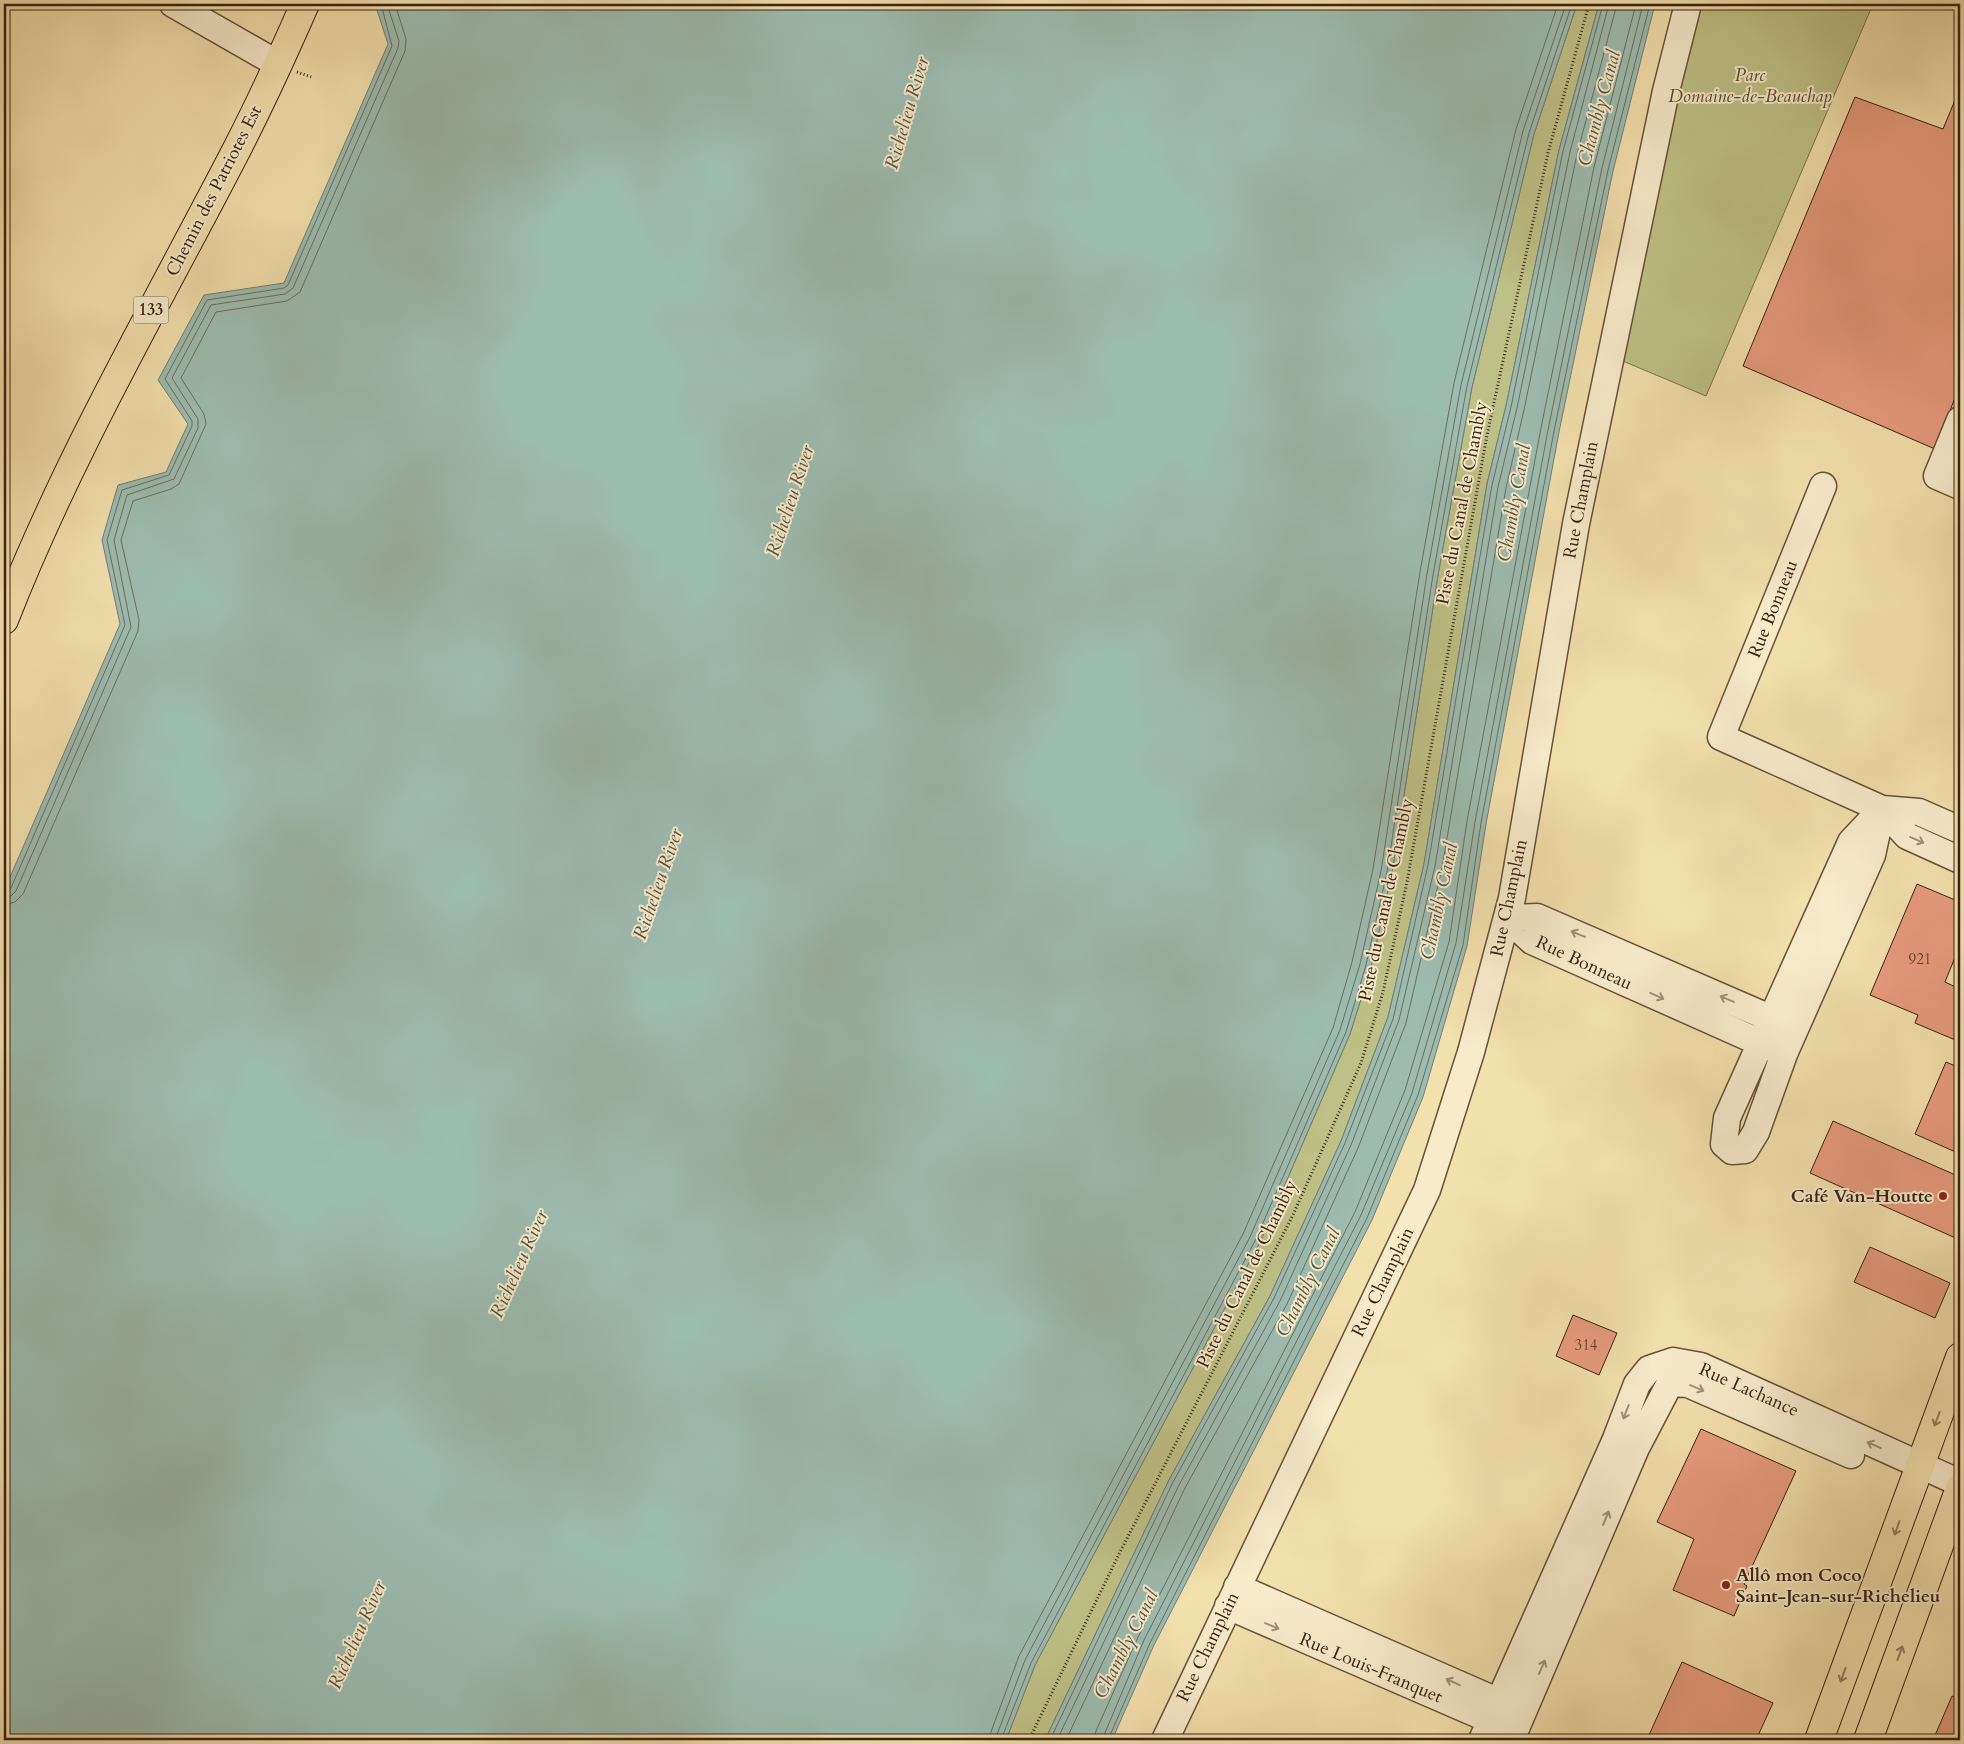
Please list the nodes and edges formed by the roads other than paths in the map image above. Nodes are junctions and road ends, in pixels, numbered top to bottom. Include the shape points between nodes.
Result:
1 (173, 4) edge
2 (305, 4) edge
3 (1688, 4) edge
4 (278, 64) junction
5 (1960, 420) edge
6 (1823, 486) dead end
7 (1960, 486) edge
8 (4, 620) edge
9 (1882, 809) junction
10 (1960, 830) edge
11 (1960, 860) edge
12 (1507, 918) junction
13 (1825, 931) junction
14 (1771, 1018) junction
15 (1796, 1029) junction
16 (1773, 1048) junction
17 (1960, 1357) edge
18 (1916, 1474) junction
19 (1959, 1490) edge
20 (1570, 1574) junction
21 (1233, 1596) junction
22 (1490, 1720) edge
23 (1516, 1728) edge
24 (1165, 1740) edge
25 (1819, 1740) edge
26 (1868, 1740) edge

1 - 4 street
2 - 4 main road, Chemin des Patriotes Est / 133
3 - 12 street, Rue Champlain via 1666,91 1576,524
4 - 8 main road, Chemin des Patriotes Est / 133 via 239,146 92,426 41,531
5 - 7 street via 1938,476
6 - 9 street, Rue Bonneau via 1721,736
9 - 10 street, Rue Bonneau via 1919,812
9 -> 11 street, Rue Bonneau via 1908,836
9 - 13 street via 1851,842
14 -> 12 street, Rue Bonneau via 1538,917
12 -> 16 street, Rue Bonneau via 1532,941
12 - 21 street, Rue Champlain via 1471,1052 1427,1190
13 - 14 street
13 - 15 street
14 - 15 street, Rue Bonneau
14 - 16 street
15 - 16 street
17 -> 18 main road
18 - 19 street, Rue Lachance
18 - 20 street, Rue Lachance via 1843,1441 1701,1366 1673,1361 1659,1376 1637,1384 1626,1444
18 -> 25 main road
26 -> 19 main road
20 - 22 street, Rue Lachance
23 -> 20 street, Rue Lachance
21 - 22 street, Rue Louis-Franquet
21 - 24 street, Rue Champlain
22 - 23 street, Rue Louis-Franquet

